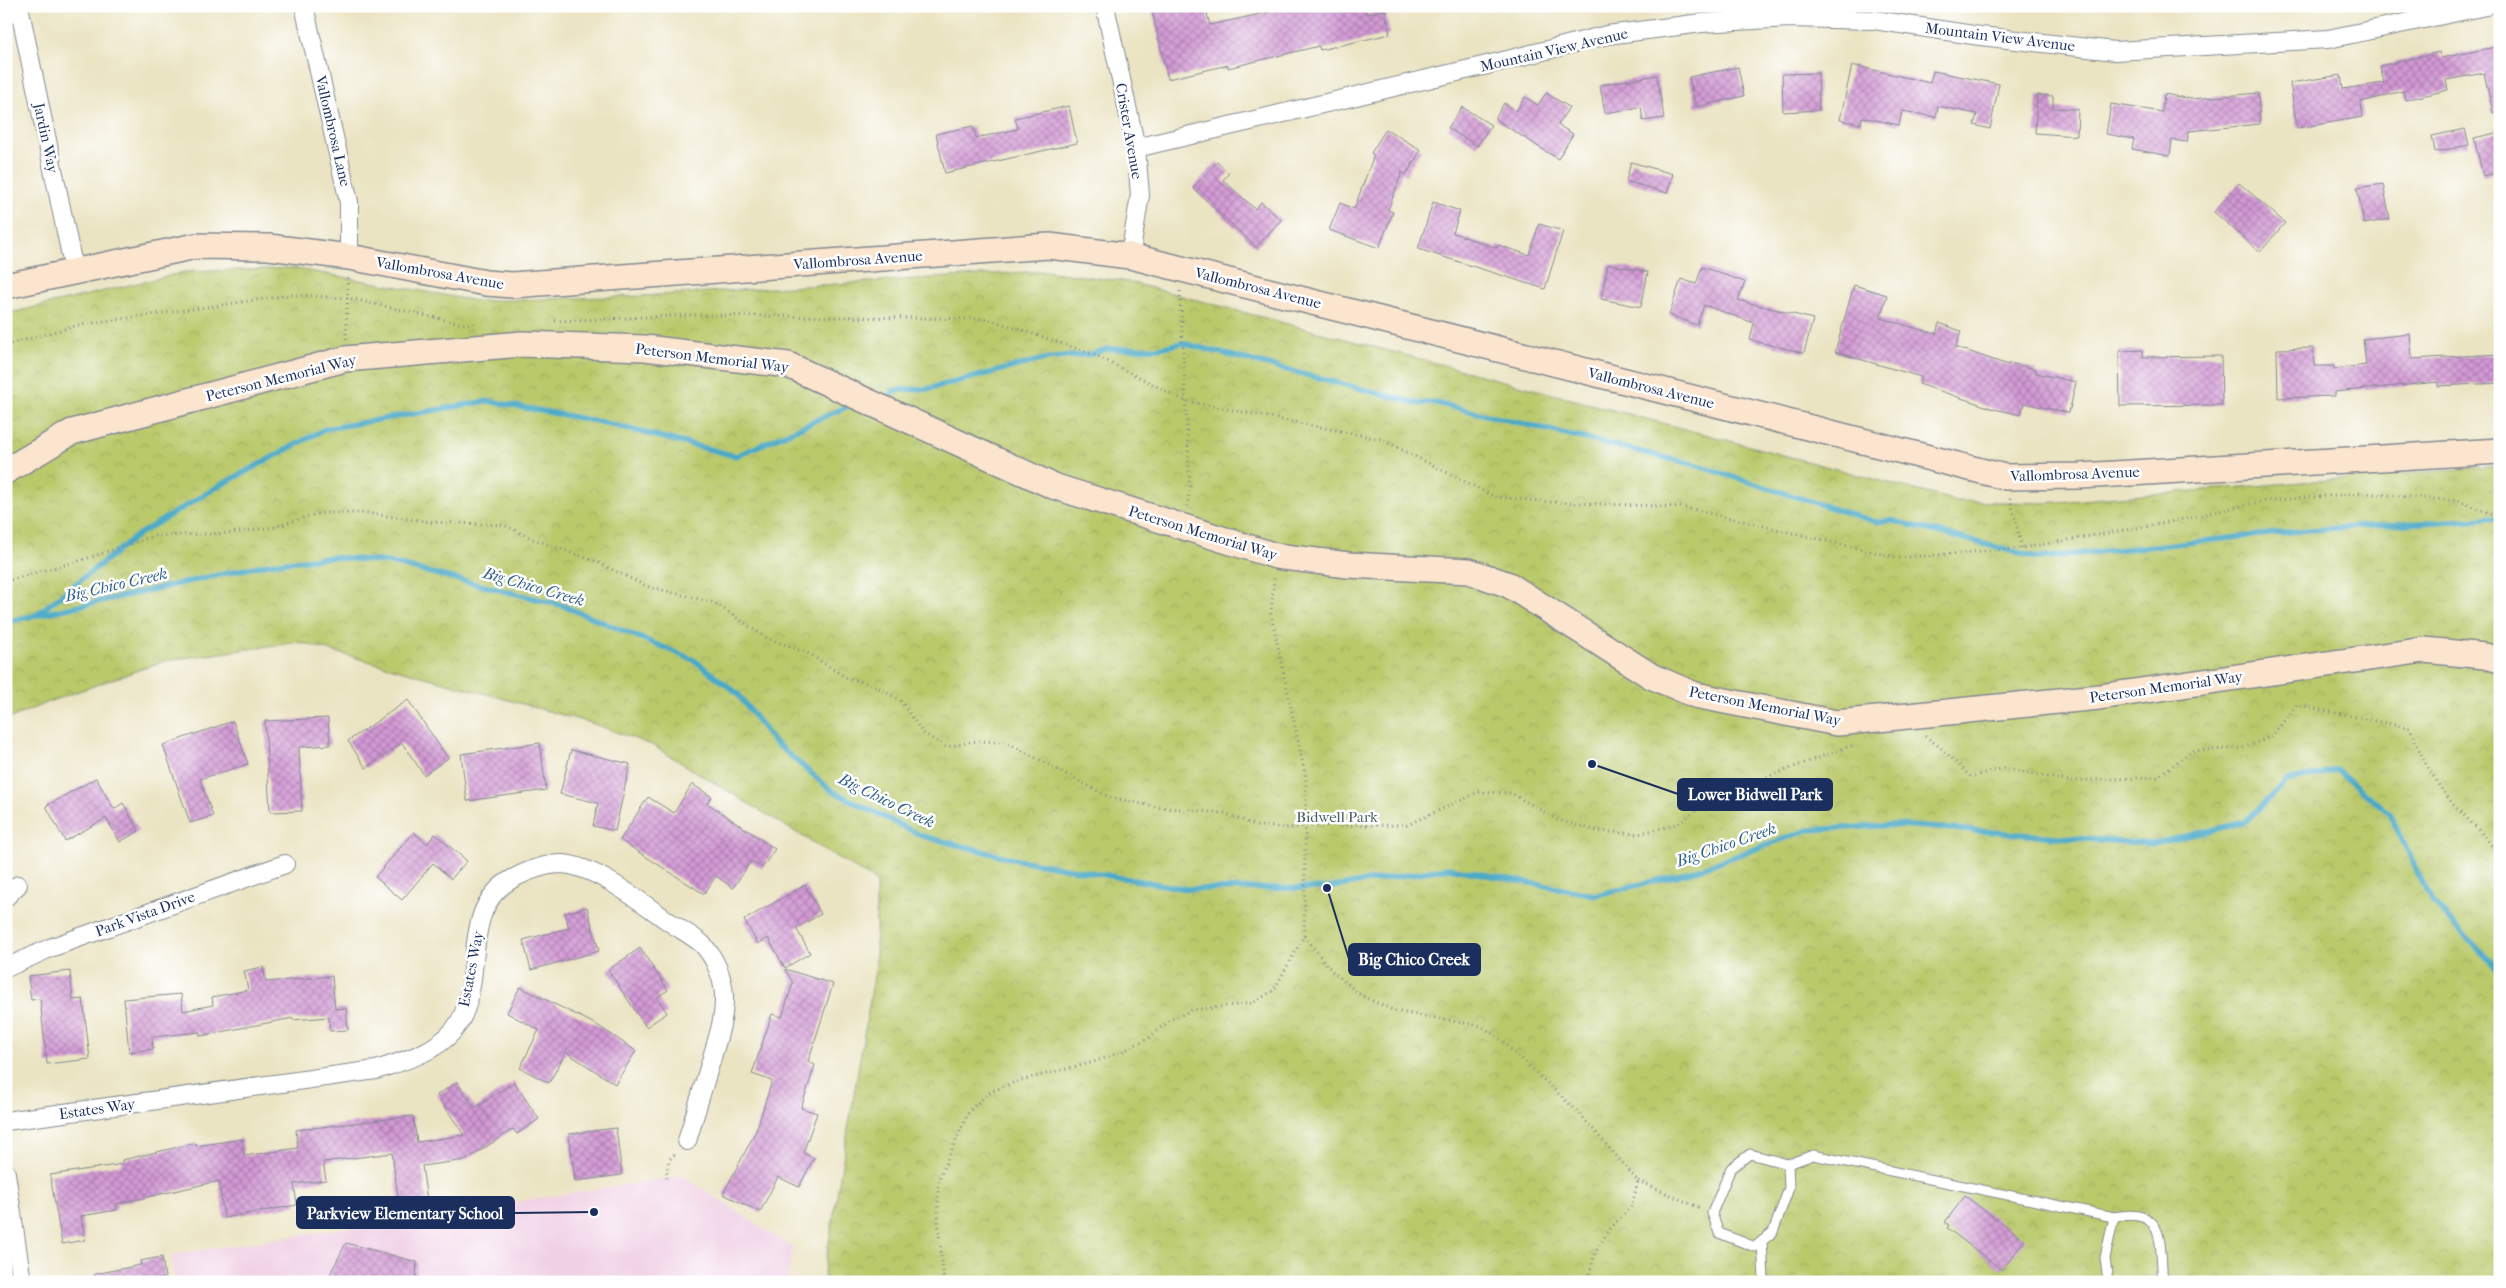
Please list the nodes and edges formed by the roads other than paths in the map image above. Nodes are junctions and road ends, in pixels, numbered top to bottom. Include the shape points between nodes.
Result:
1 (18, 6) edge
2 (304, 6) edge
3 (1105, 6) edge
4 (2486, 6) edge
5 (6, 20) edge
6 (22, 27) junction
7 (1136, 148) junction
8 (1130, 256) junction
9 (348, 257) junction
10 (74, 270) junction
11 (6, 286) edge
12 (2500, 451) edge
13 (6, 471) edge
14 (2500, 660) edge
15 (285, 864) dead end
16 (6, 968) edge
17 (6, 1121) edge
18 (687, 1141) road end
19 (1788, 1164) junction
20 (6, 1172) edge
21 (2114, 1217) junction
22 (1762, 1241) junction
23 (1764, 1280) dead end
24 (22, 1282) edge
25 (2108, 1282) edge
26 (2163, 1282) edge

1 - 6 street, Jardin Way
2 - 9 street, Vallombrosa Lane via 349,202
3 - 7 street, Crister Avenue
4 - 7 street, Mountain View Avenue via 2328,39 2115,51 1874,20 1790,18 1702,22 1607,35
5 - 6 street
6 - 10 street, Jardin Way
7 - 8 street, Crister Avenue via 1140,195
8 - 9 street, Vallombrosa Avenue via 1049,246 512,285
8 - 12 street, Vallombrosa Avenue via 2005,477 2080,476
9 - 10 street, Vallombrosa Avenue via 269,246 196,246
10 - 11 street, Vallombrosa Avenue
13 - 14 street, Peterson Memorial Way via 72,432 345,359 522,344 645,348 788,366 1053,486 1276,556 1348,565 1469,571 1509,584 1651,676 1695,695 1837,723 2099,697 2424,650
15 - 16 street, Park Vista Drive via 50,948
17 - 18 street, Estates Way via 376,1070 413,1058 440,1043 453,1031 466,1008 482,912 495,892 537,867 563,864 614,884 702,945 718,967 724,994 722,1024
19 - 21 lane via 1813,1156
19 - 22 lane via 1789,1188 1774,1232
19 - 22 lane via 1750,1154 1732,1168 1712,1213 1719,1233 1755,1247
20 - 24 street
21 - 25 lane via 2105,1258
21 - 26 lane via 2146,1216 2156,1227
22 - 23 lane

